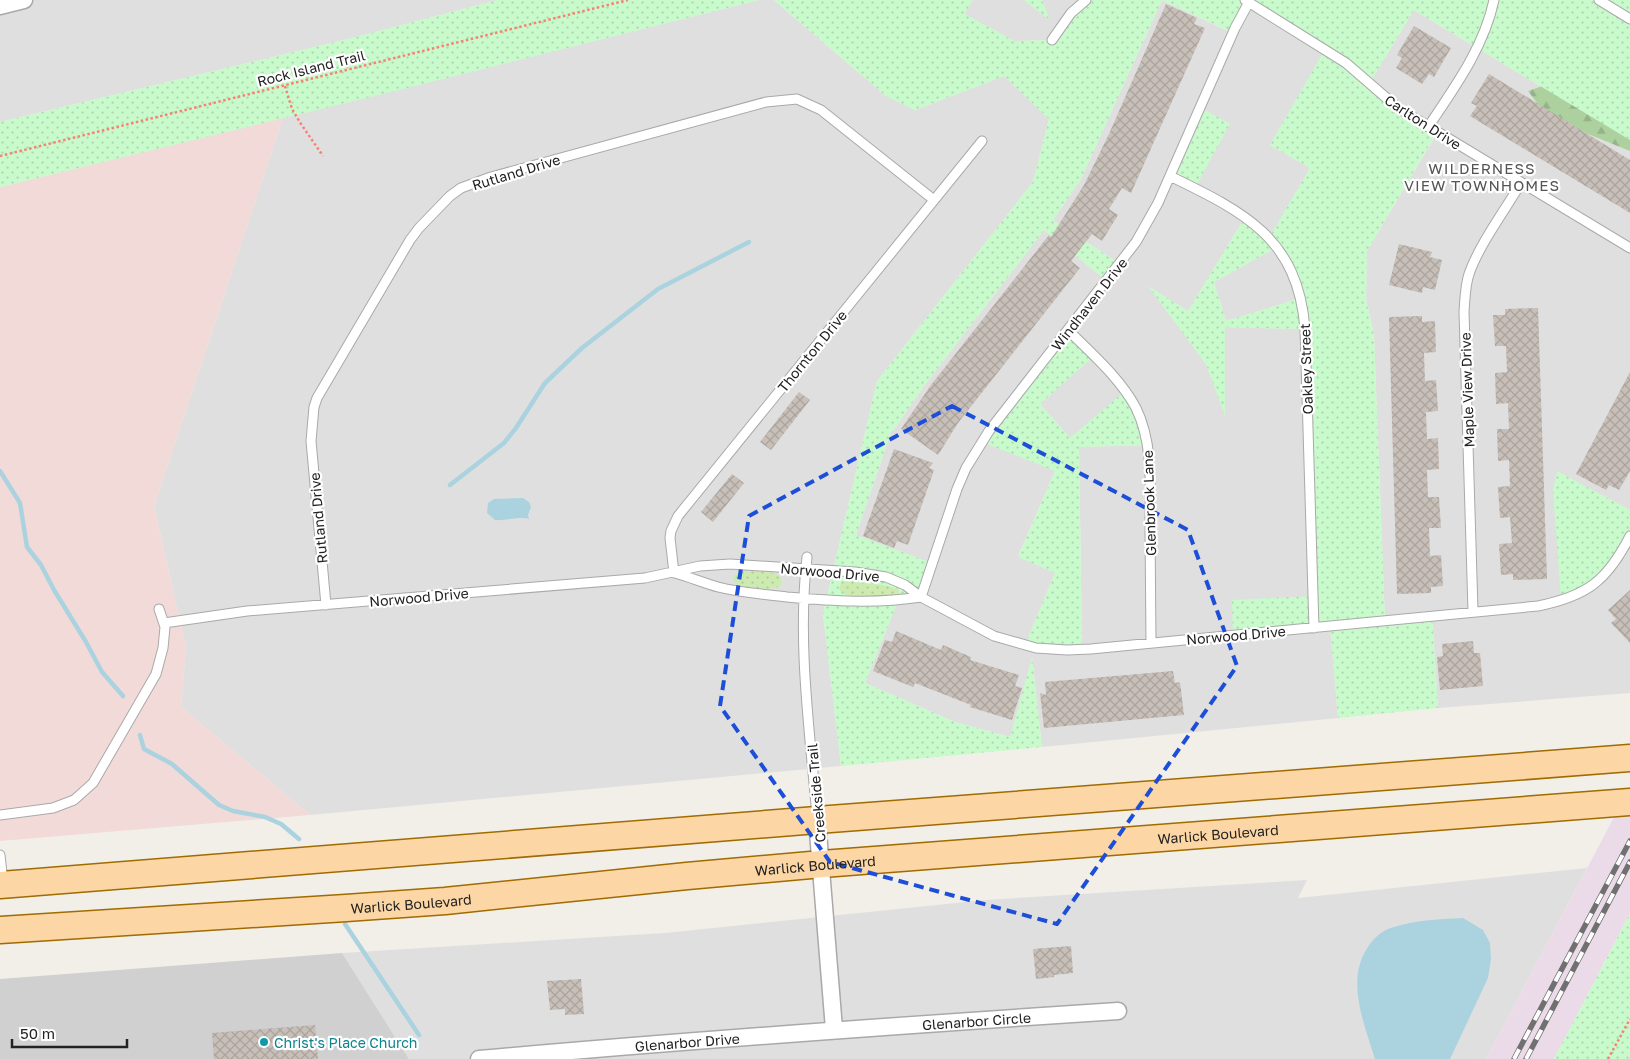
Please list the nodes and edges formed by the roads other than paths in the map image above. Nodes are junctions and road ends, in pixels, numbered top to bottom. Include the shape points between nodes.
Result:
1 (24, 0) edge
2 (1086, 0) edge
3 (1494, 0) edge
4 (1599, 0) edge
5 (1247, 1) edge
6 (0, 4) edge
7 (1630, 19) edge
8 (1052, 40) dead end
9 (1428, 127) junction
10 (982, 141) dead end
11 (1170, 176) junction
12 (1521, 183) junction
13 (934, 200) junction
14 (1630, 248) edge
15 (1068, 330) junction
16 (1630, 536) edge
17 (806, 557) dead end
18 (805, 570) junction
19 (674, 572) junction
20 (921, 597) junction
21 (803, 598) junction
22 (326, 605) junction
23 (159, 609) dead end
24 (1473, 611) junction
25 (164, 623) junction
26 (1314, 628) junction
27 (1151, 643) junction
28 (1623, 759) edge
29 (1630, 802) edge
30 (0, 816) edge
31 (817, 820) junction
32 (0, 855) edge
33 (822, 864) junction
34 (2, 885) edge
35 (0, 930) edge
36 (1118, 1011) dead end
37 (834, 1029) junction
38 (654, 1051) edge
39 (479, 1059) edge

1 - 6 street
2 - 8 lane via 1070,13
3 - 9 lane via 1490,20 1478,48
4 - 7 lane
5 - 9 lane, Carlton Drive via 1346,63 1398,108
5 - 11 lane, Windhaven Drive
9 - 12 lane, Carlton Drive
10 - 13 lane, Thornton Drive
11 - 15 lane, Windhaven Drive via 1136,242
11 - 26 lane, Oakley Street via 1224,204 1262,231 1284,256 1298,286 1305,329
12 - 14 lane, Carlton Drive
12 - 24 lane, Maple View Drive via 1475,260 1466,292
13 - 19 lane, Thornton Drive via 678,516 670,538
13 - 22 lane, Rutland Drive via 821,110 797,99 766,102 461,188 430,216 410,240 314,407 311,441
15 - 20 lane, Windhaven Drive via 989,431 966,468 956,489
15 - 27 lane, Glenbrook Lane via 1128,395 1145,434 1150,480
16 - 24 lane, Norwood Drive via 1610,569 1585,591 1538,606
17 - 18 lane, Creekside Trail
18 - 19 lane, Norwood Drive via 730,564
18 - 20 lane, Norwood Drive via 886,577
18 - 21 lane, Creekside Trail
19 - 21 lane, Norwood Drive via 749,593
19 - 22 lane, Norwood Drive via 645,578
20 - 21 lane, Norwood Drive via 863,603
20 - 27 lane, Norwood Drive via 994,636 1030,647 1068,650
21 - 31 lane, Creekside Trail
22 - 25 lane, Norwood Drive via 247,611
23 - 25 lane
24 - 26 lane, Norwood Drive
25 - 30 lane via 163,648 156,674 93,784 74,800 53,808
26 - 27 lane, Norwood Drive
28 - 31 main road
29 - 33 main road, Warlick Boulevard
31 - 33 street, Creekside Trail
31 - 34 main road
32 - 34 lane
33 - 35 main road, Warlick Boulevard via 435,902
33 - 37 street, Creekside Trail
36 - 37 street, Glenarbor Circle
37 - 38 street, Glenarbor Drive
38 - 39 street, Glenarbor Drive

